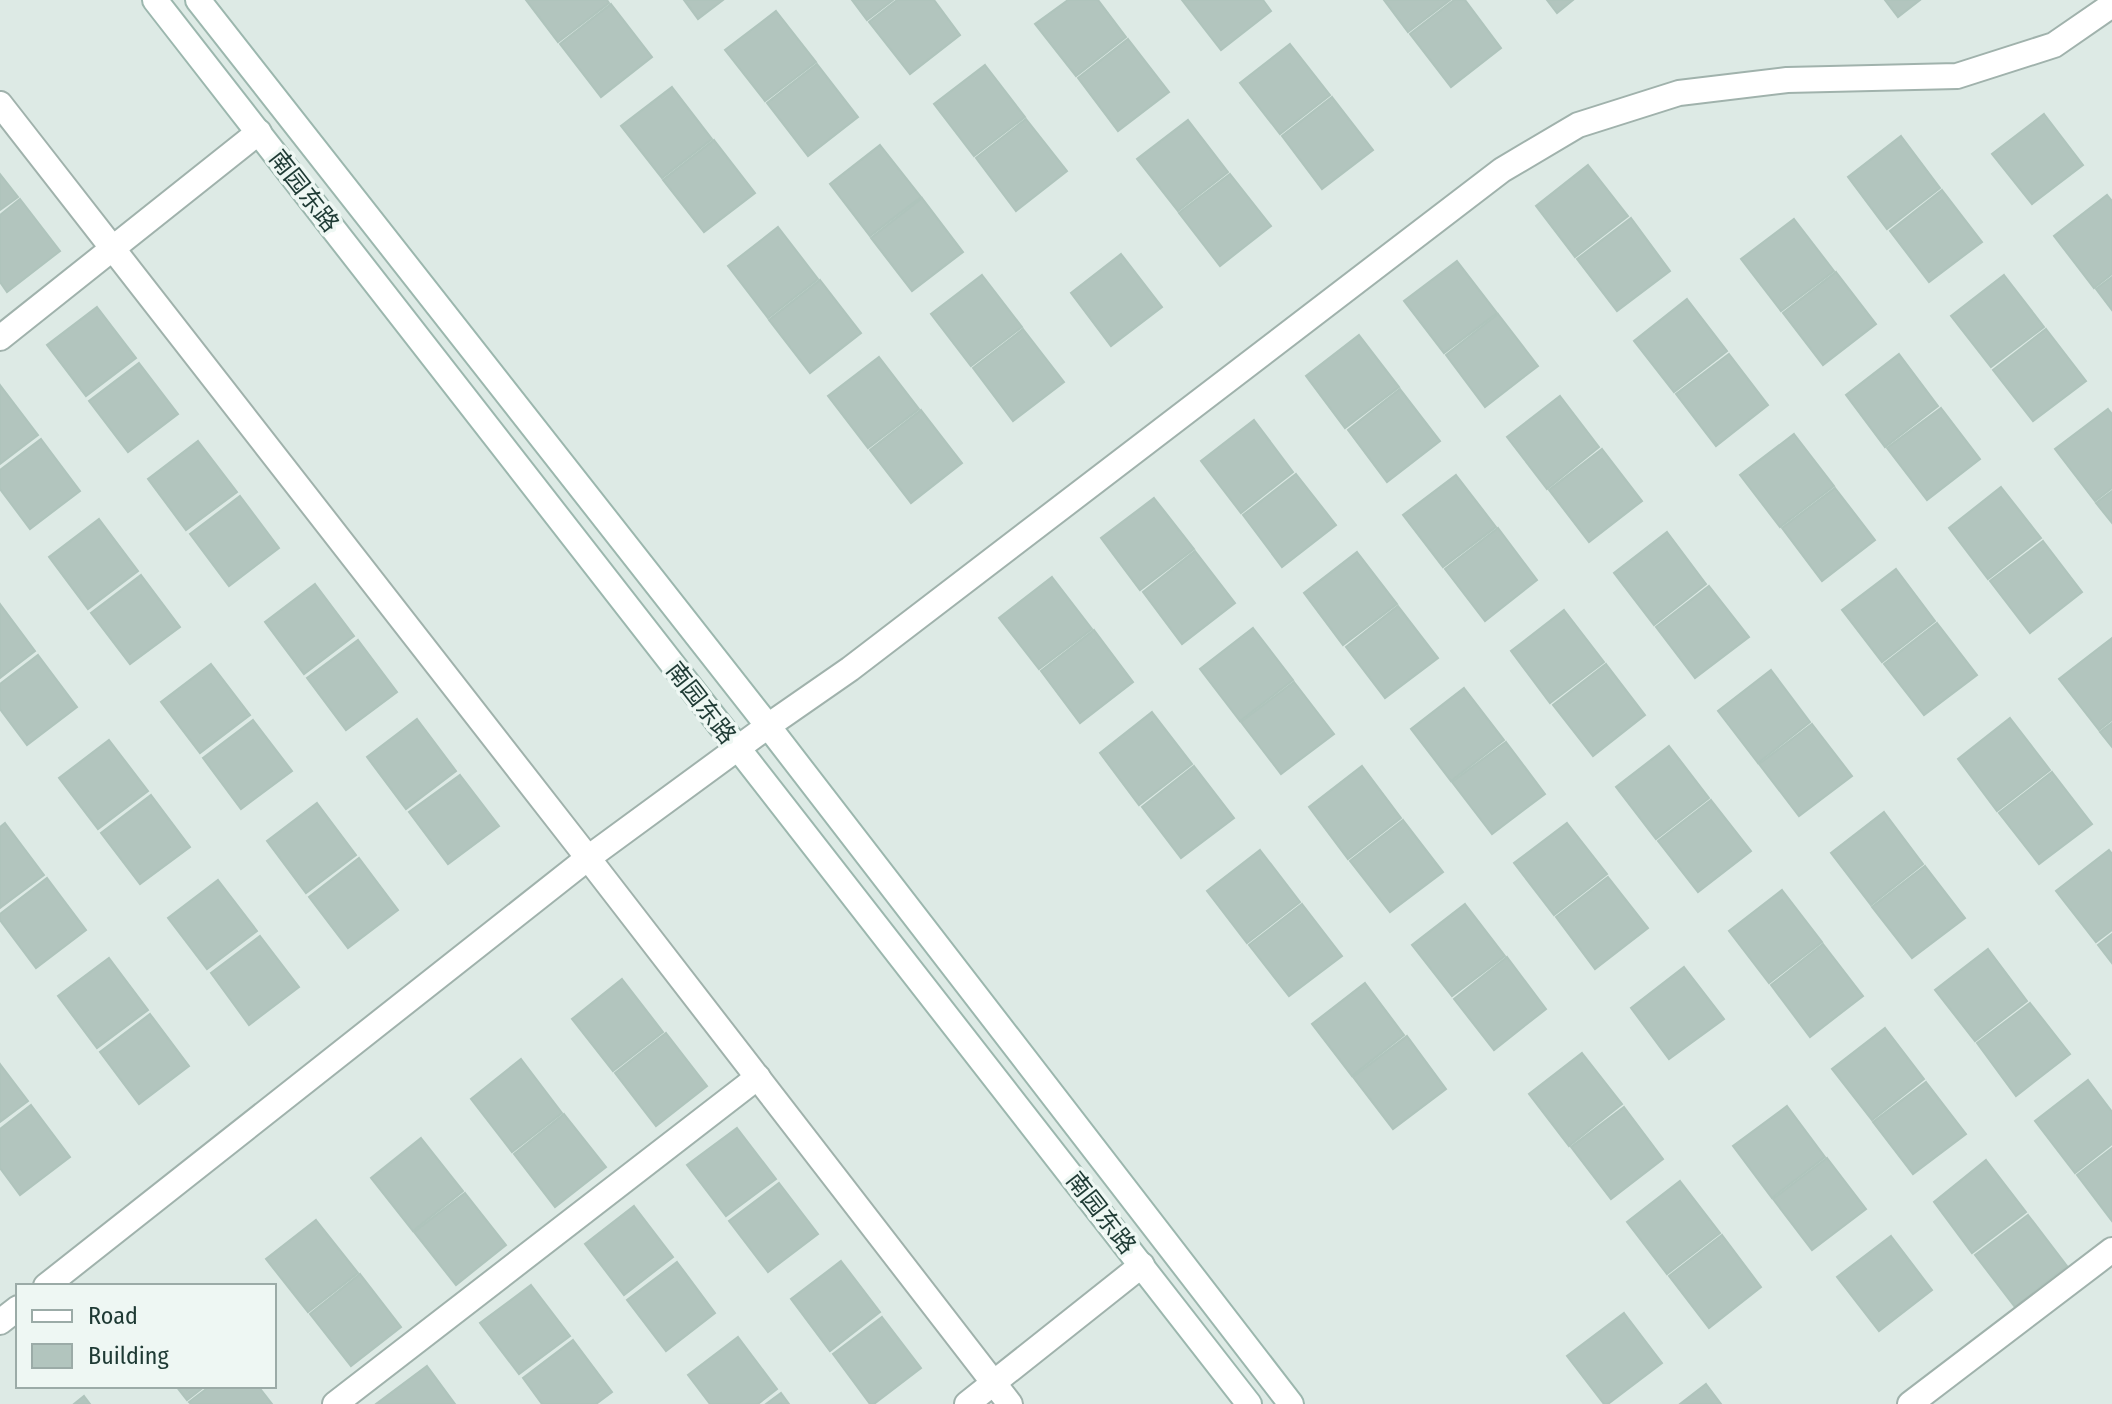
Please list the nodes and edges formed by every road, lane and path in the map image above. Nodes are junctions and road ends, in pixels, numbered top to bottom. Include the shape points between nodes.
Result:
1 (155, 0) edge
2 (198, 0) edge
3 (2112, 5) edge
4 (0, 104) edge
5 (259, 132) junction
6 (112, 249) junction
7 (0, 338) edge
8 (768, 726) junction
9 (736, 748) junction
10 (588, 858) junction
11 (758, 1077) junction
12 (2112, 1250) edge
13 (1142, 1265) junction
14 (49, 1284) edge
15 (16, 1310) edge
16 (0, 1322) edge
17 (994, 1383) junction
18 (335, 1404) edge
19 (967, 1404) edge
20 (1010, 1404) edge
21 (1249, 1404) edge
22 (1291, 1404) edge
23 (1910, 1404) edge

1 - 5 main road, 南园东路
2 - 8 main road, 南园东路
3 - 8 main road via 2054,45 1957,76 1787,80 1679,93 1578,125 1502,170 850,669
4 - 6 main road
5 - 6 main road
5 - 9 main road, 南园东路
6 - 7 main road
6 - 10 main road
8 - 9 main road
8 - 22 main road, 南园东路
9 - 10 main road
9 - 13 main road, 南园东路
10 - 11 main road
10 - 14 main road
11 - 17 main road
11 - 18 main road
12 - 23 main road
13 - 17 main road
13 - 21 main road, 南园东路
15 - 16 main road
17 - 19 main road
17 - 20 main road

